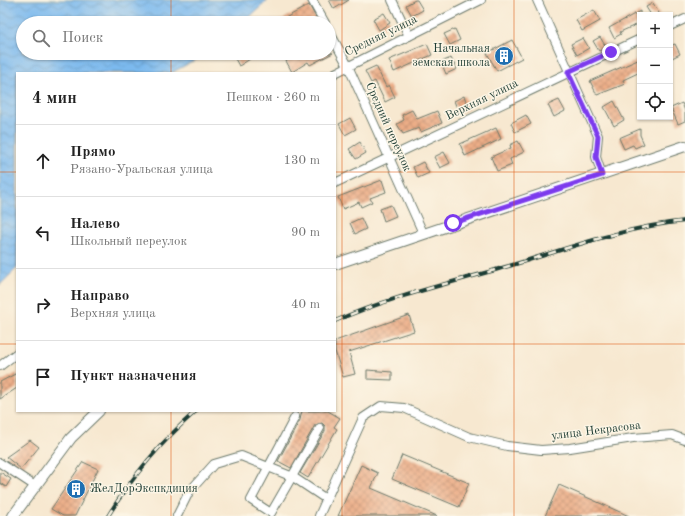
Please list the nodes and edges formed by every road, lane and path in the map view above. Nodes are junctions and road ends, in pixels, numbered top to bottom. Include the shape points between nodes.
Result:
1 (312, 0) edge
2 (392, 0) edge
3 (481, 0) edge
4 (537, 0) edge
5 (321, 16) edge
6 (685, 19) edge
7 (673, 25) edge
8 (409, 36) junction
9 (637, 41) edge
10 (336, 44) edge
11 (348, 66) junction
12 (336, 72) edge
13 (568, 72) junction
14 (685, 146) edge
15 (388, 158) junction
16 (602, 175) junction
17 (336, 183) edge
18 (423, 233) junction
19 (336, 264) edge
20 (16, 354) edge
21 (0, 366) edge
22 (98, 412) edge
23 (295, 417) dead end
24 (320, 428) dead end
25 (685, 440) edge
26 (0, 463) edge
27 (270, 466) junction
28 (293, 477) junction
29 (35, 486) junction
30 (326, 498) junction
31 (13, 516) edge
32 (177, 516) edge
33 (319, 516) edge

1 - 5 street
2 - 8 street
3 - 8 street, Средняя улица
4 - 13 street
6 - 7 street
8 - 11 street, Средняя улица
9 - 13 street, Верхняя улица
10 - 11 street, Средний переулок
11 - 12 street, Средняя улица
11 - 15 street, Средний переулок
13 - 15 street, Верхняя улица
13 - 16 street via 598,136 596,157
14 - 16 main road
15 - 17 street, Верхняя улица
15 - 18 street, Средний переулок
16 - 18 main road
18 - 19 main road
20 - 21 street
22 - 29 main road via 71,438
23 - 27 street
24 - 28 street
25 - 30 street, улица Некрасова via 672,435 541,450 507,446 469,437 404,408 381,406 363,418
26 - 29 street
27 - 28 street
27 - 28 street via 250,500 271,513
27 - 32 street via 241,456 214,464 189,492
28 - 30 street
29 - 31 main road
30 - 33 street, улица Некрасова

